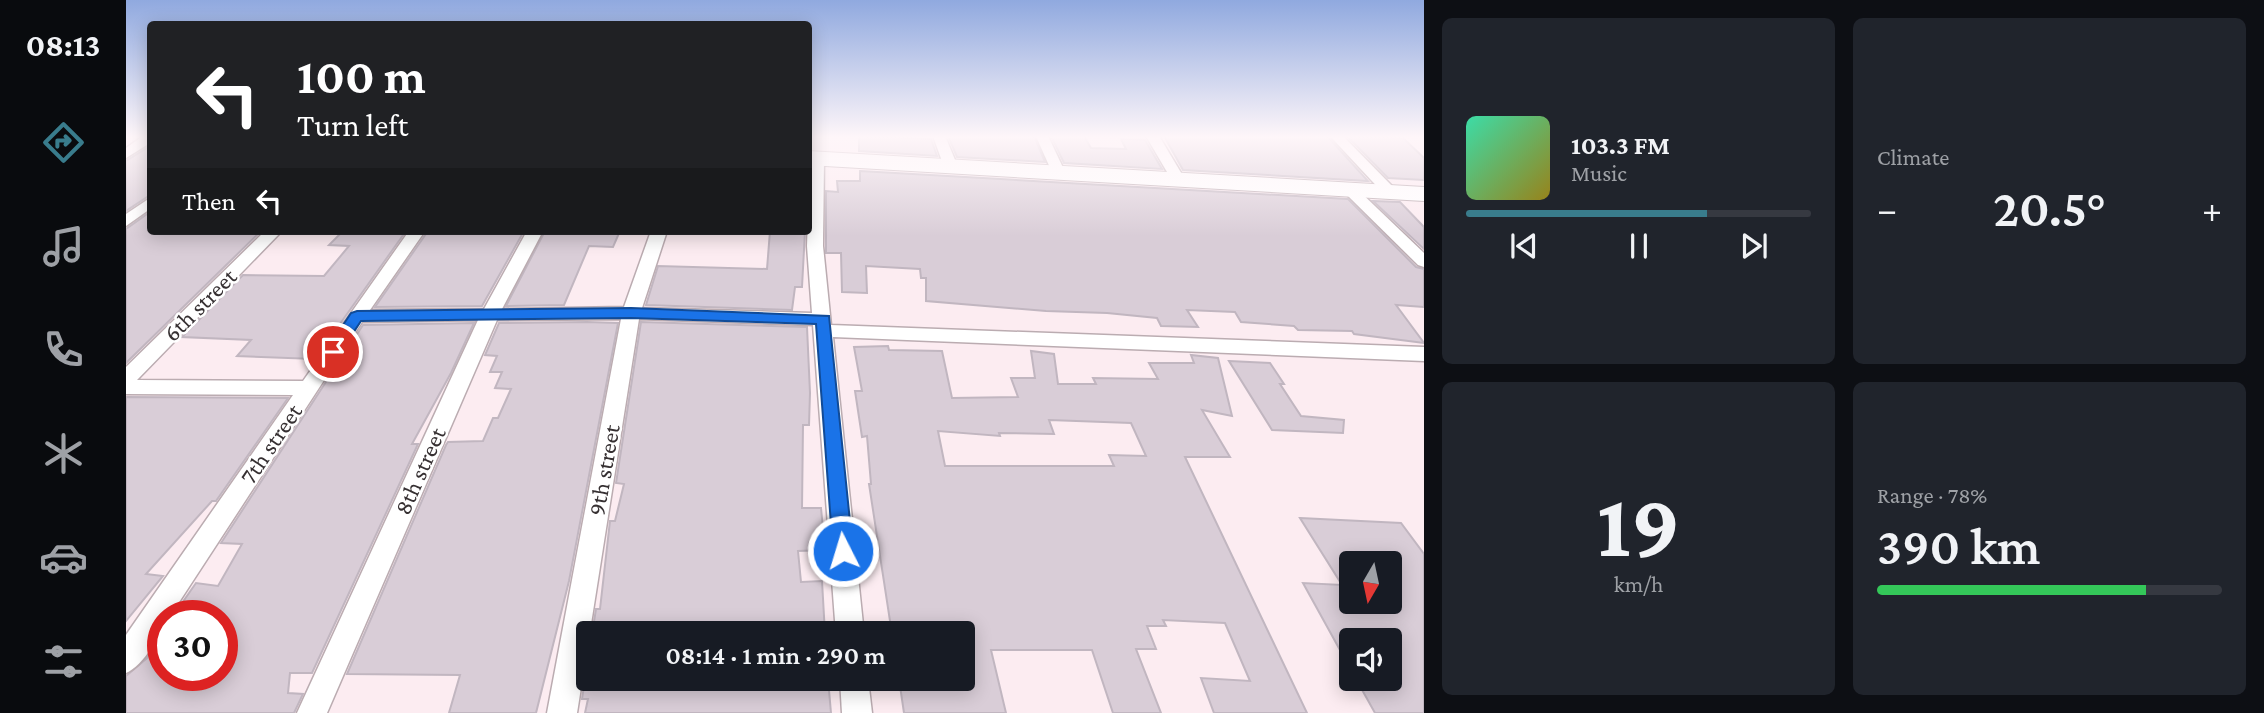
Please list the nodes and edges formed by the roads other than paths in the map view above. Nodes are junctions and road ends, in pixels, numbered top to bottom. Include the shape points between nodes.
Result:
1 (813, 169) edge
2 (986, 169) edge
3 (1057, 169) edge
4 (1172, 169) edge
5 (1368, 169) edge
6 (1059, 174) junction
7 (1179, 181) junction
8 (1350, 190) junction
9 (1390, 192) junction
10 (1424, 194) edge
11 (147, 204) edge
12 (126, 221) edge
13 (270, 235) edge
14 (414, 235) edge
15 (533, 235) edge
16 (658, 235) edge
17 (1424, 262) edge
18 (631, 313) junction
19 (490, 315) junction
20 (357, 316) junction
21 (824, 325) junction
22 (1420, 359) edge
23 (126, 379) edge
24 (126, 387) edge
25 (309, 388) junction
26 (849, 621) edge
27 (126, 659) edge
28 (855, 691) edge
29 (312, 713) edge
30 (562, 713) edge
31 (857, 713) edge

1 - 21 street via 815,246
2 - 6 main road
3 - 6 street
4 - 7 street
5 - 9 street
6 - 7 main road
7 - 8 main road
8 - 9 main road
8 - 17 street
9 - 10 main road
11 - 12 street
13 - 23 street, 6th street
14 - 20 street, 7th street
15 - 19 street, 8th street
16 - 18 street, 9th street
18 - 19 street
18 - 21 street
18 - 30 street, 9th street
19 - 20 street
19 - 29 street, 8th street
20 - 25 street, 7th street
21 - 22 street
21 - 26 street
24 - 25 street
25 - 27 street, 7th street
28 - 31 street

